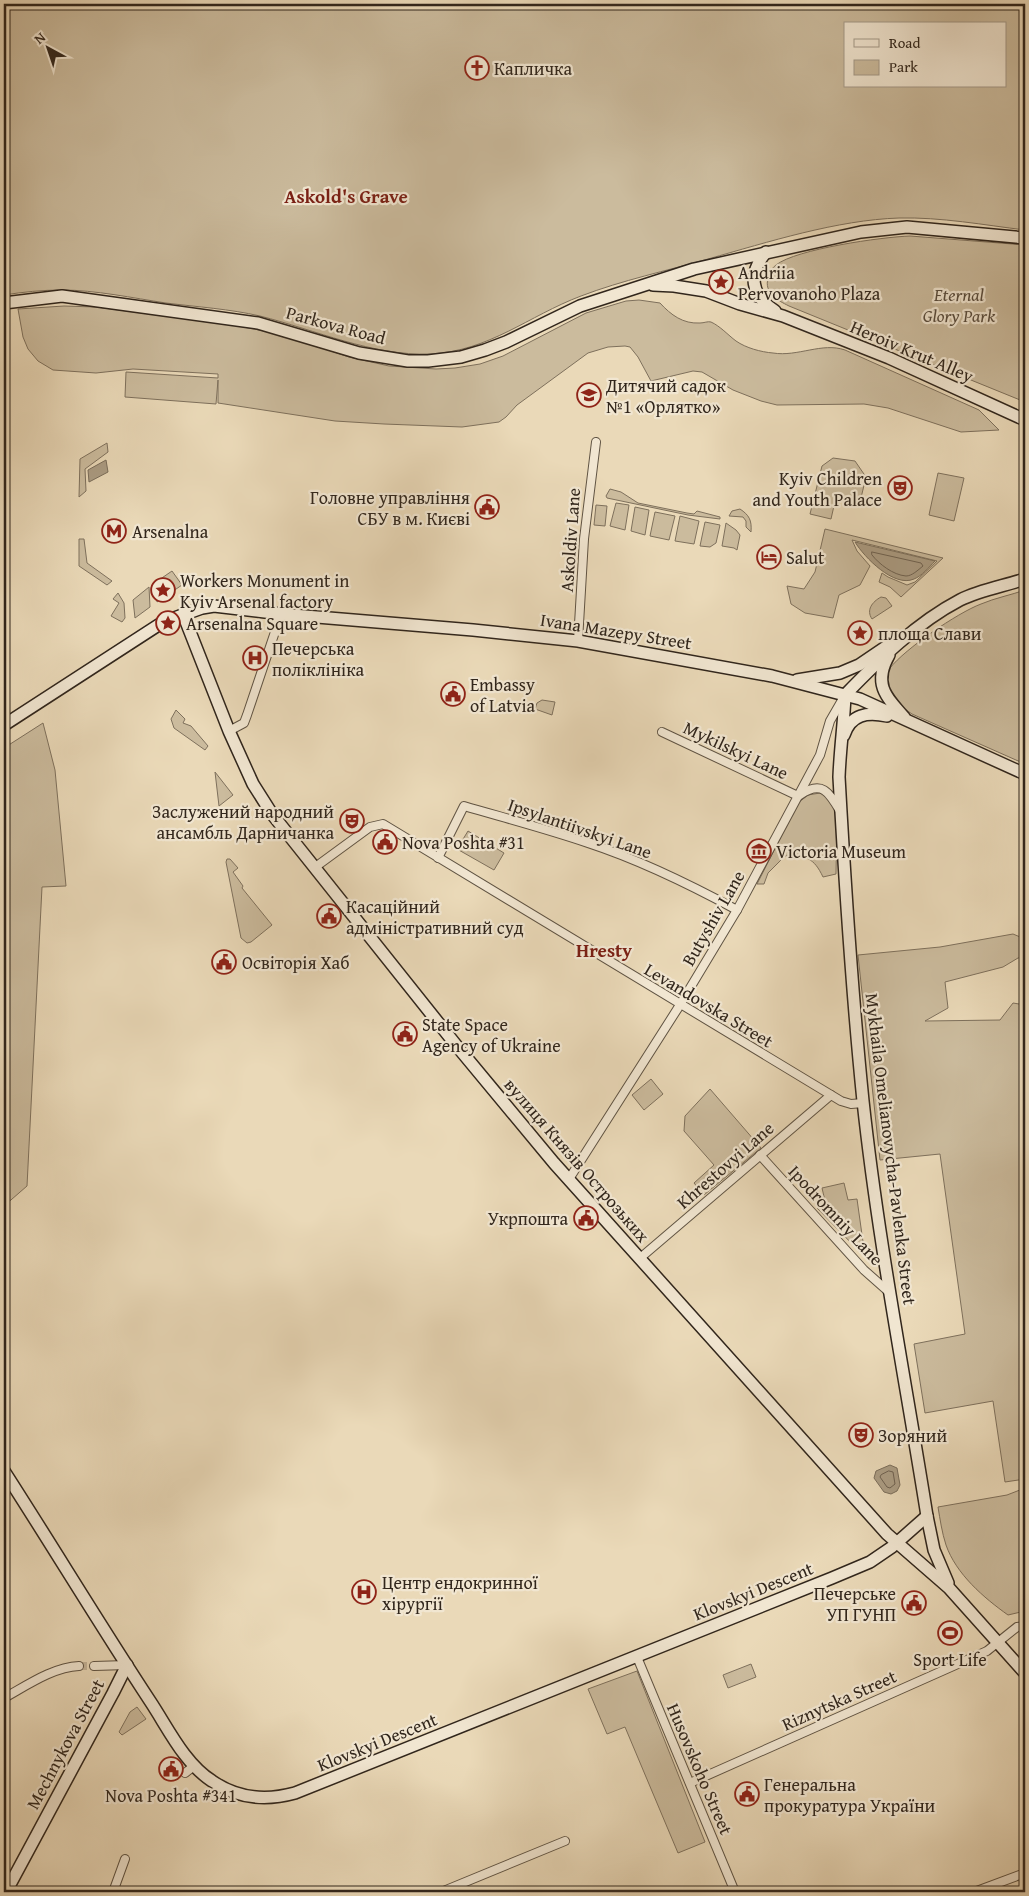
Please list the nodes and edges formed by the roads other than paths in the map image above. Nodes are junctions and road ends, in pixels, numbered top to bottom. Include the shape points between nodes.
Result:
1 (1025, 238) edge
2 (766, 252) junction
3 (646, 284) junction
4 (4, 303) edge
5 (783, 316) junction
6 (1025, 420) edge
7 (596, 442) dead end
8 (1025, 579) edge
9 (183, 614) junction
10 (280, 614) junction
11 (910, 634) junction
12 (578, 641) junction
13 (892, 649) junction
14 (786, 680) junction
15 (844, 695) junction
16 (908, 721) junction
17 (4, 725) edge
18 (229, 731) junction
19 (662, 732) dead end
20 (840, 747) junction
21 (1025, 774) edge
22 (798, 796) junction
23 (842, 815) junction
24 (438, 858) junction
25 (314, 868) junction
26 (737, 910) junction
27 (680, 1005) junction
28 (831, 1095) junction
29 (864, 1103) junction
30 (760, 1155) junction
31 (569, 1179) junction
32 (639, 1259) junction
33 (891, 1294) junction
34 (4, 1470) edge
35 (927, 1516) junction
36 (897, 1542) junction
37 (950, 1588) junction
38 (1025, 1626) edge
39 (999, 1642) junction
40 (637, 1657) junction
41 (127, 1665) junction
42 (78, 1666) tunnel mouth
43 (94, 1666) tunnel mouth
44 (1025, 1673) edge
45 (4, 1698) edge
46 (690, 1783) junction
47 (564, 1841) dead end
48 (125, 1859) dead end
49 (1025, 1873) edge
50 (6, 1892) edge
51 (113, 1892) edge
52 (441, 1892) edge
53 (735, 1892) edge
54 (974, 1892) edge

1 - 2 main road via 893,228
2 - 3 main road
2 - 5 main road via 755,270 755,288 770,308
3 - 4 main road, Parkova Road via 580,306 485,350 462,357 428,361 359,353 258,323 62,296
3 - 5 main road via 706,291
5 - 6 main road, Heroiv Krut Alley via 889,358
7 - 12 street, Askoldiv Lane via 584,539
8 - 11 main road via 961,599
9 - 10 main road, Ivana Mazepy Street via 214,606
9 - 17 main road, Ivana Mazepy Street via 151,629
9 - 18 main road, вулиця Князів Острозьких
10 - 12 main road, Ivana Mazepy Street
10 - 18 street via 244,723
11 - 13 main road
11 - 14 main road via 840,673
12 - 14 main road, Ivana Mazepy Street
13 - 15 main road
13 - 16 main road via 880,682
14 - 15 main road, Ivana Mazepy Street
15 - 16 main road, Ivana Mazepy Street
15 - 20 main road, Mykhaila Omelianovycha-Pavlenka Street
15 - 22 street, Butyshiv Lane via 830,721 820,755
16 - 20 main road via 869,713 861,716 853,720 846,730
16 - 21 main road, Ivana Mazepy Street
18 - 25 main road, вулиця Князів Острозьких via 260,796
19 - 22 street, Mykilskyi Lane
20 - 23 main road, Mykhaila Omelianovycha-Pavlenka Street
22 - 23 street via 820,788 830,795
22 - 26 street, Butyshiv Lane
23 - 29 main road, Mykhaila Omelianovycha-Pavlenka Street
24 - 25 street, Levandovska Street via 383,824 370,827
24 - 26 street, Ipsylantiivskyi Lane via 464,806 615,852 696,887
24 - 27 street, Levandovska Street
25 - 31 main road, вулиця Князів Острозьких
26 - 27 street, Butyshiv Lane
27 - 28 street, Levandovska Street
27 - 31 street, Butyshiv Lane
28 - 29 street, Levandovska Street via 851,1104
28 - 30 street, Khrestovyi Lane
29 - 33 main road, Mykhaila Omelianovycha-Pavlenka Street
30 - 32 street, Khrestovyi Lane
30 - 33 street, Ipodromniy Lane via 864,1270
31 - 32 main road, вулиця Князів Острозьких
32 - 36 main road, вулиця Князів Острозьких
33 - 35 main road, Mykhaila Omelianovycha-Pavlenka Street
34 - 41 main road, Klovskyi Descent
35 - 36 main road
35 - 37 main road, Mykhaila Omelianovycha-Pavlenka Street via 934,1550
36 - 37 main road, вулиця Князів Острозьких
36 - 40 main road, Klovskyi Descent via 870,1562
37 - 39 main road, вулиця Князів Острозьких
38 - 39 street, Riznytska Street via 1018,1627
39 - 44 main road, вулиця Князів Острозьких
39 - 46 street, Riznytska Street via 987,1651
40 - 41 main road, Klovskyi Descent via 295,1793 264,1798 237,1793 190,1769
40 - 46 street, Husovskoho Street
41 - 43 street
41 - 50 main road, Mechnykova Street
42 - 45 street via 53,1672
46 - 53 street, Husovskoho Street
47 - 52 street
48 - 51 street
49 - 54 street

